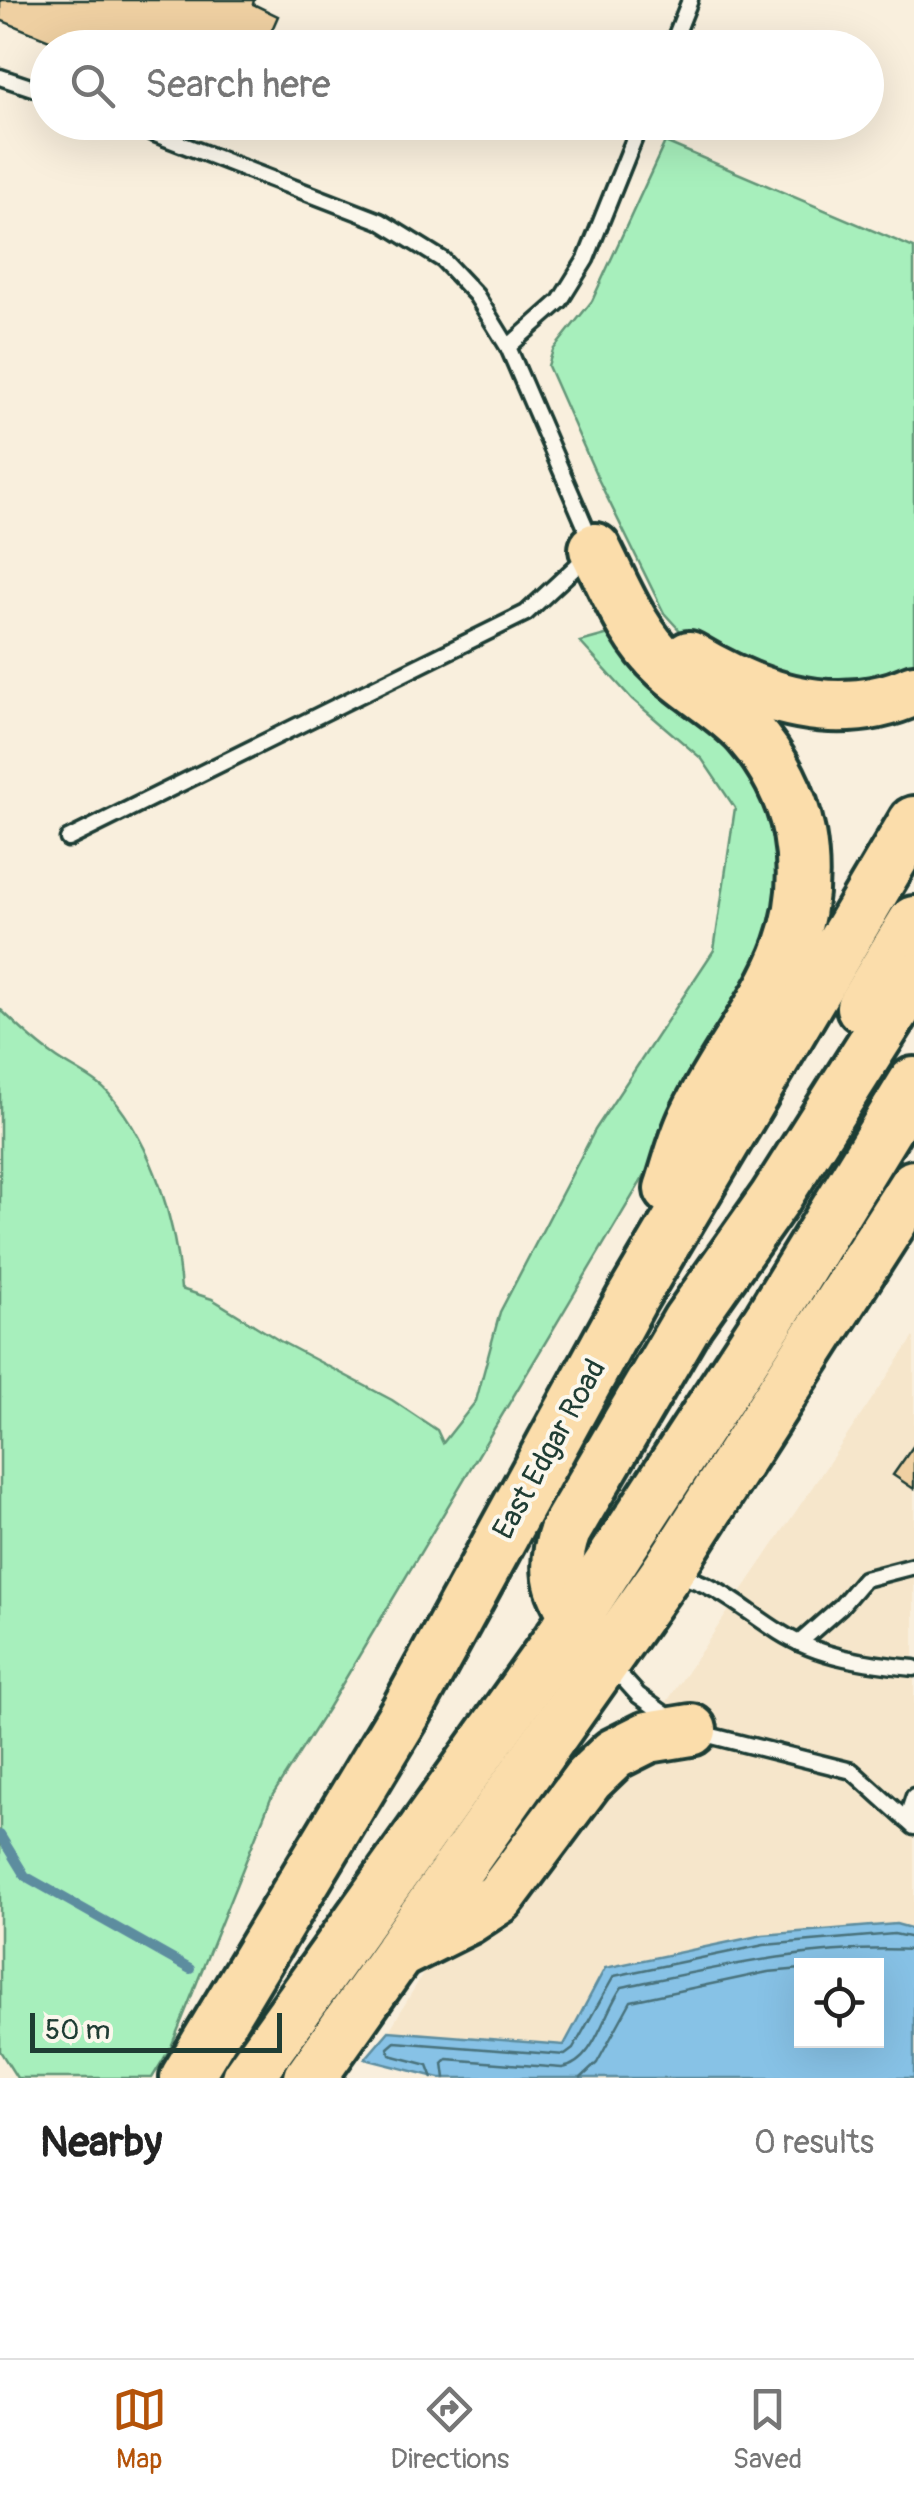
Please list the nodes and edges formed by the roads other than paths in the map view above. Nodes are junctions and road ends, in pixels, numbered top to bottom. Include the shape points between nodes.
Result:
1 (690, 0) edge
2 (678, 30) edge
3 (0, 77) edge
4 (30, 87) edge
5 (171, 140) edge
6 (634, 140) edge
7 (508, 347) junction
8 (595, 549) junction
9 (914, 690) edge
10 (914, 822) edge
11 (68, 839) dead end
12 (914, 922) edge
13 (914, 979) edge
14 (914, 1084) edge
15 (914, 1186) edge
16 (631, 1300) junction
17 (688, 1320) junction
18 (910, 1566) edge
19 (640, 1567) junction
20 (576, 1616) junction
21 (799, 1643) junction
22 (607, 1659) junction
23 (914, 1668) edge
24 (691, 1730) junction
25 (914, 1796) edge
26 (910, 1824) edge
27 (394, 1956) junction
28 (186, 2078) edge
29 (247, 2078) edge
30 (310, 2078) edge

1 - 2 lane
3 - 4 lane
5 - 7 lane via 408,236 476,295
6 - 7 lane via 586,259 560,302
7 - 8 lane
8 - 9 highway via 671,646 738,684 818,706 865,706
8 - 11 lane via 526,613
8 - 16 highway via 663,663 747,732 773,766 795,812 804,877 794,940 694,1119
10 - 16 highway, East Edgar Road
12 - 17 highway via 772,1156
13 - 17 highway via 775,1198
14 - 19 highway via 760,1334
15 - 19 highway
16 - 28 highway, East Edgar Road via 407,1710
17 - 20 highway via 558,1550 557,1576
18 - 21 lane via 864,1579
19 - 20 highway
19 - 21 lane via 709,1584
19 - 22 highway
20 - 22 highway
20 - 29 highway
21 - 23 lane
22 - 24 lane via 654,1708
22 - 27 highway
24 - 26 lane via 852,1771
24 - 27 highway via 648,1737 614,1754 499,1898
25 - 26 lane
27 - 30 highway

